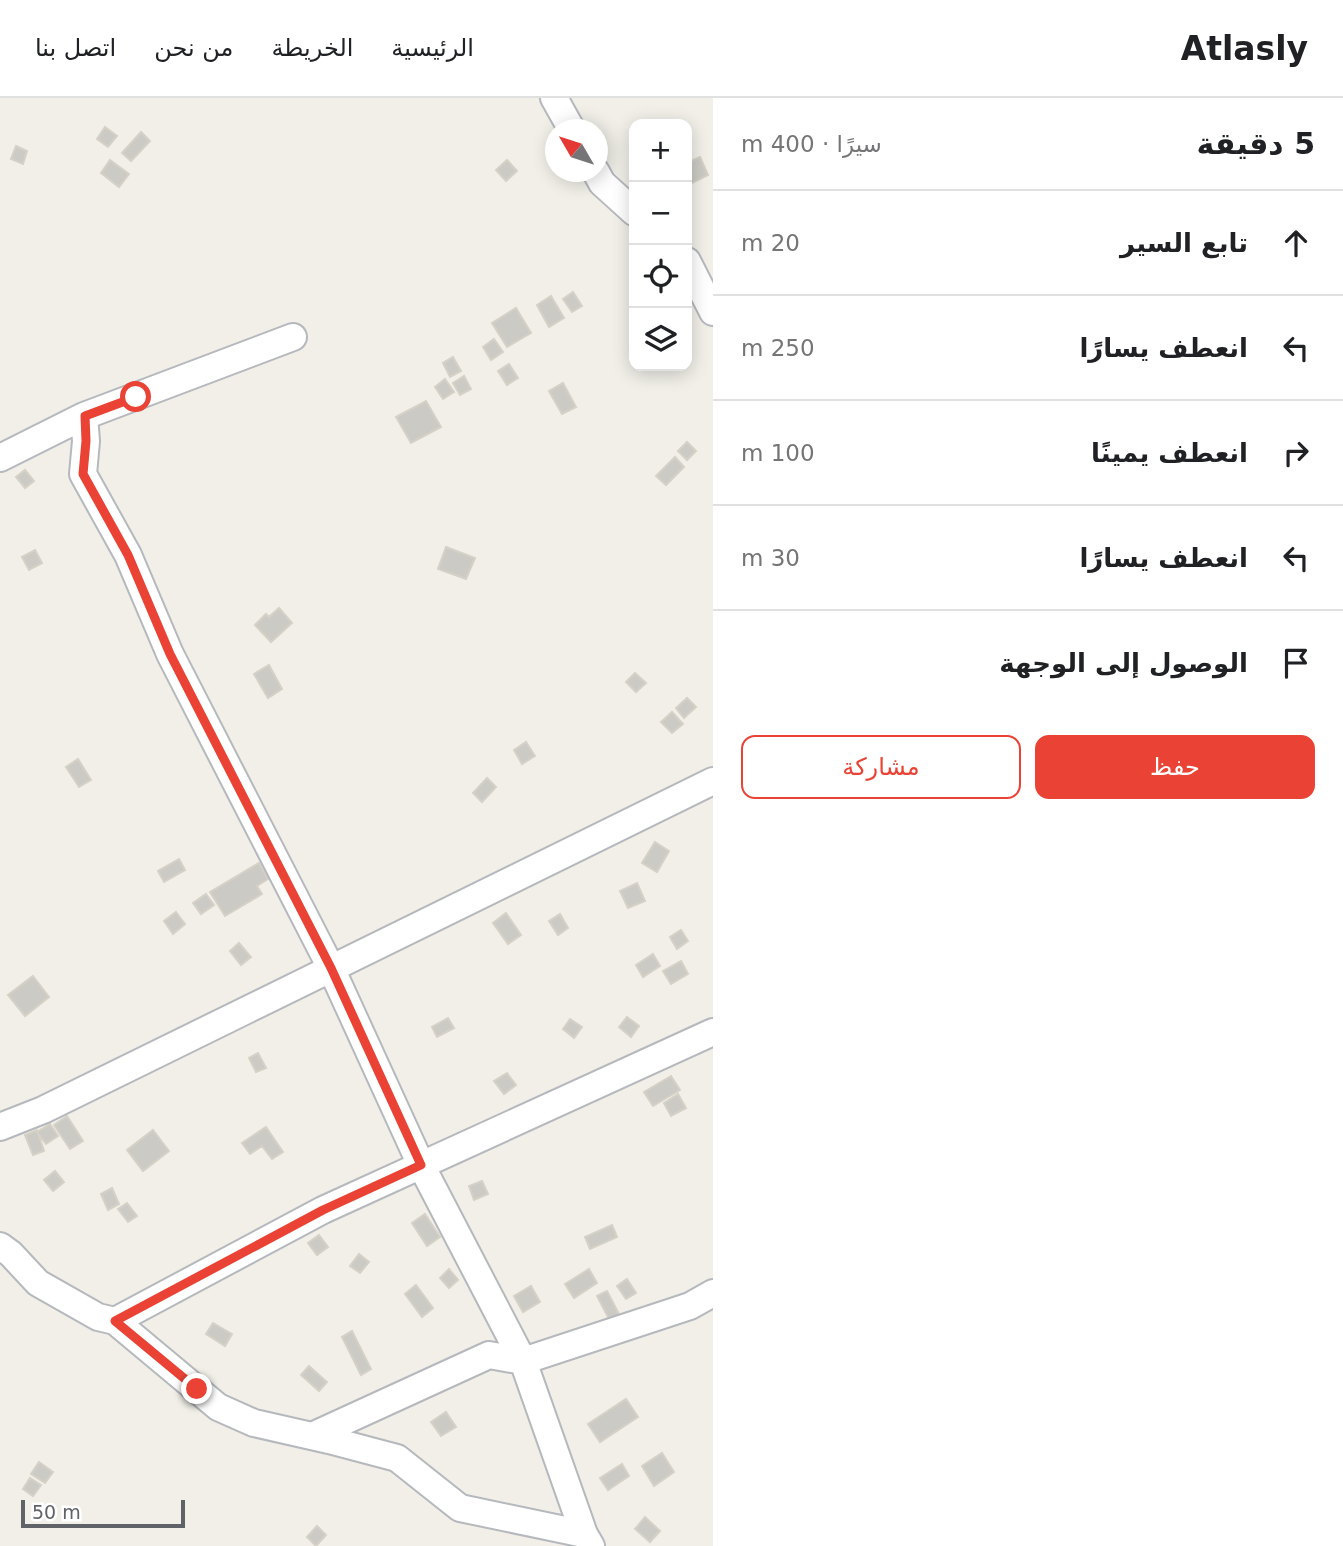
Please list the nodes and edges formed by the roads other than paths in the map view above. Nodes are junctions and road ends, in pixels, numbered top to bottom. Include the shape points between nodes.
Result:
1 (554, 98) edge
2 (566, 119) edge
3 (601, 182) edge
4 (629, 207) edge
5 (692, 271) edge
6 (713, 312) edge
7 (293, 337) dead end
8 (85, 416) junction
9 (0, 458) edge
10 (713, 781) edge
11 (331, 968) junction
12 (713, 1032) edge
13 (0, 1127) edge
14 (421, 1165) junction
15 (0, 1246) edge
16 (713, 1293) edge
17 (115, 1321) junction
18 (523, 1361) junction
19 (312, 1436) junction
20 (588, 1540) edge

1 - 2 street
3 - 4 street
5 - 6 street
7 - 8 street
8 - 9 street
8 - 11 street via 83,474 128,555 170,654
10 - 11 street
11 - 13 street
11 - 14 street
12 - 14 street
14 - 17 street via 323,1210
14 - 18 street
15 - 17 street via 38,1283 98,1317
16 - 18 street via 690,1306
17 - 19 street via 218,1406 254,1423
18 - 19 street via 489,1355
18 - 20 street
19 - 20 street via 397,1458 460,1508

